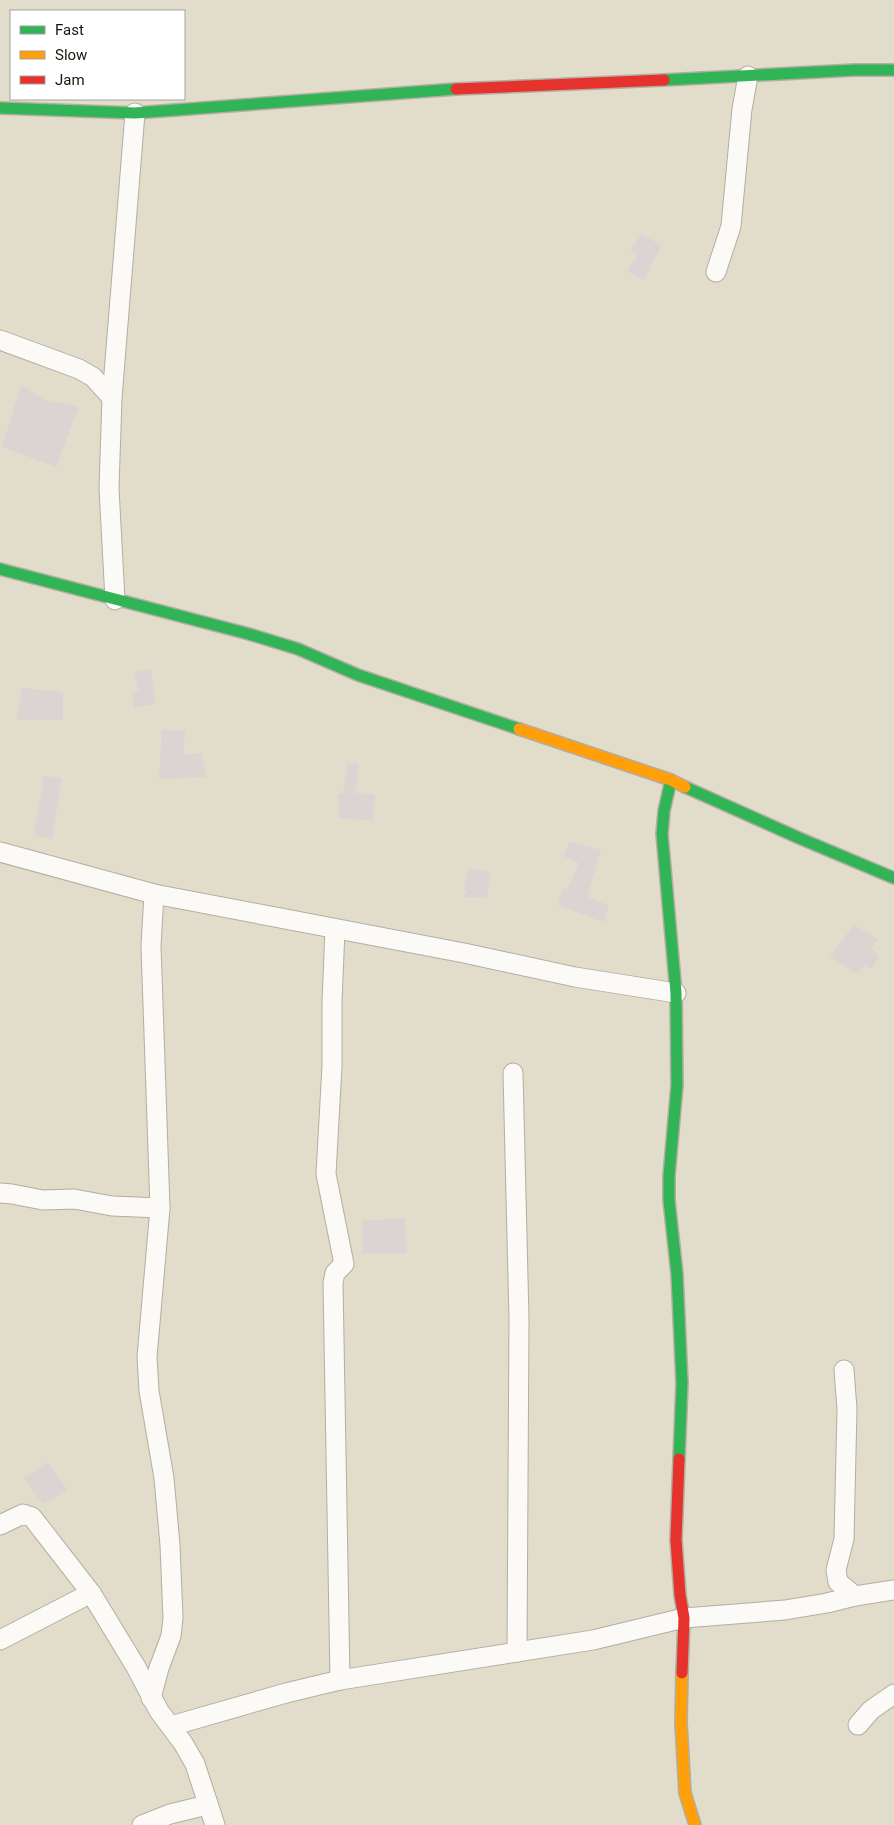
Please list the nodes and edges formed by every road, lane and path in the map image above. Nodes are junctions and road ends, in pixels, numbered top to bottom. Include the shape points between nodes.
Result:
1 (894, 70) edge
2 (748, 76) junction
3 (0, 108) edge
4 (136, 113) junction
5 (716, 272) dead end
6 (0, 340) edge
7 (112, 398) junction
8 (0, 569) edge
9 (115, 600) junction
10 (671, 780) junction
11 (0, 852) edge
12 (894, 878) edge
13 (154, 894) junction
14 (335, 929) junction
15 (676, 993) junction
16 (513, 1072) dead end
17 (1, 1190) edge
18 (160, 1208) junction
19 (844, 1370) dead end
20 (0, 1525) edge
21 (894, 1590) edge
22 (91, 1593) junction
23 (855, 1596) junction
24 (684, 1618) junction
25 (0, 1640) edge
26 (517, 1652) junction
27 (340, 1680) junction
28 (894, 1694) edge
29 (151, 1698) junction
30 (858, 1725) dead end
31 (171, 1726) junction
32 (207, 1805) junction
33 (142, 1825) edge
34 (215, 1825) edge
35 (695, 1825) edge

1 - 2 street
2 - 4 street via 444,89
2 - 5 street via 731,226
3 - 4 street
4 - 7 street
6 - 7 street via 79,369 93,377
7 - 9 street via 109,488
8 - 9 street
9 - 10 street via 298,649 358,675
10 - 12 street
10 - 15 street via 662,834
11 - 13 street
13 - 14 street
13 - 18 street via 151,946
14 - 15 street via 575,977
14 - 27 street via 326,1174 344,1264 334,1273 333,1283
15 - 24 street via 676,1085 669,1200 678,1274 682,1383 676,1540
16 - 26 street via 519,1319
17 - 18 street via 43,1200 74,1199 112,1206
18 - 29 street via 147,1356 164,1478 173,1618 171,1636
19 - 23 street via 847,1409 844,1539 836,1570 838,1582
20 - 22 street via 24,1514 32,1517
21 - 23 street
22 - 25 street
22 - 29 street
23 - 24 street via 785,1610
24 - 26 street via 592,1640
24 - 35 street via 680,1723 685,1793
26 - 27 street
27 - 31 street
28 - 30 street via 871,1710
29 - 31 street
31 - 32 street via 195,1764
32 - 33 street
32 - 34 street

